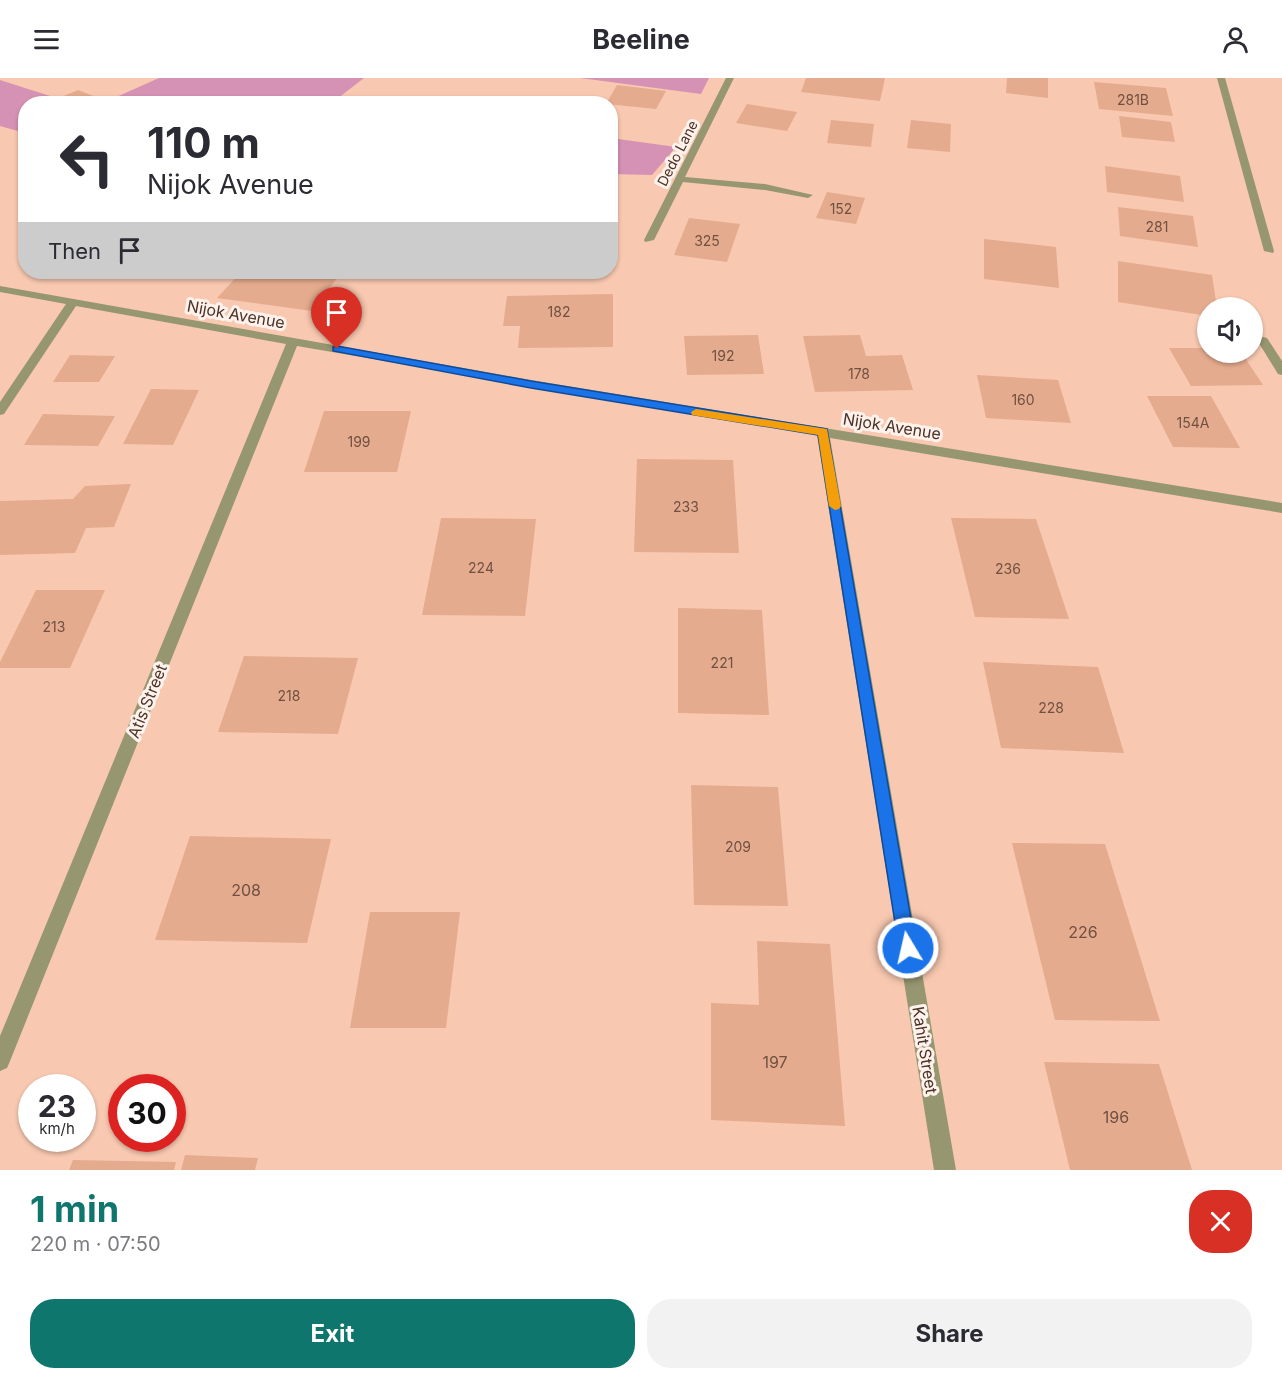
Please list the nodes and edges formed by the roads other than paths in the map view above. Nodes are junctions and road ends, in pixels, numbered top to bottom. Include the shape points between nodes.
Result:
1 (730, 78) edge
2 (1221, 78) edge
3 (680, 179) junction
4 (808, 195) dead end
5 (649, 240) dead end
6 (1269, 251) dead end
7 (0, 289) edge
8 (73, 302) junction
9 (293, 340) junction
10 (1263, 340) dead end
11 (1282, 371) edge
12 (0, 411) edge
13 (823, 432) junction
14 (1282, 508) edge
15 (0, 1061) edge
16 (945, 1170) edge

1 - 3 street, Dedo Lane
2 - 6 street
3 - 4 street
3 - 5 street, Dedo Lane
7 - 8 street, Nijok Avenue
8 - 9 street, Nijok Avenue
8 - 12 street
9 - 13 street, Nijok Avenue
9 - 15 street, Atis Street
10 - 11 street
13 - 14 street, Nijok Avenue
13 - 16 street, Kahit Street

